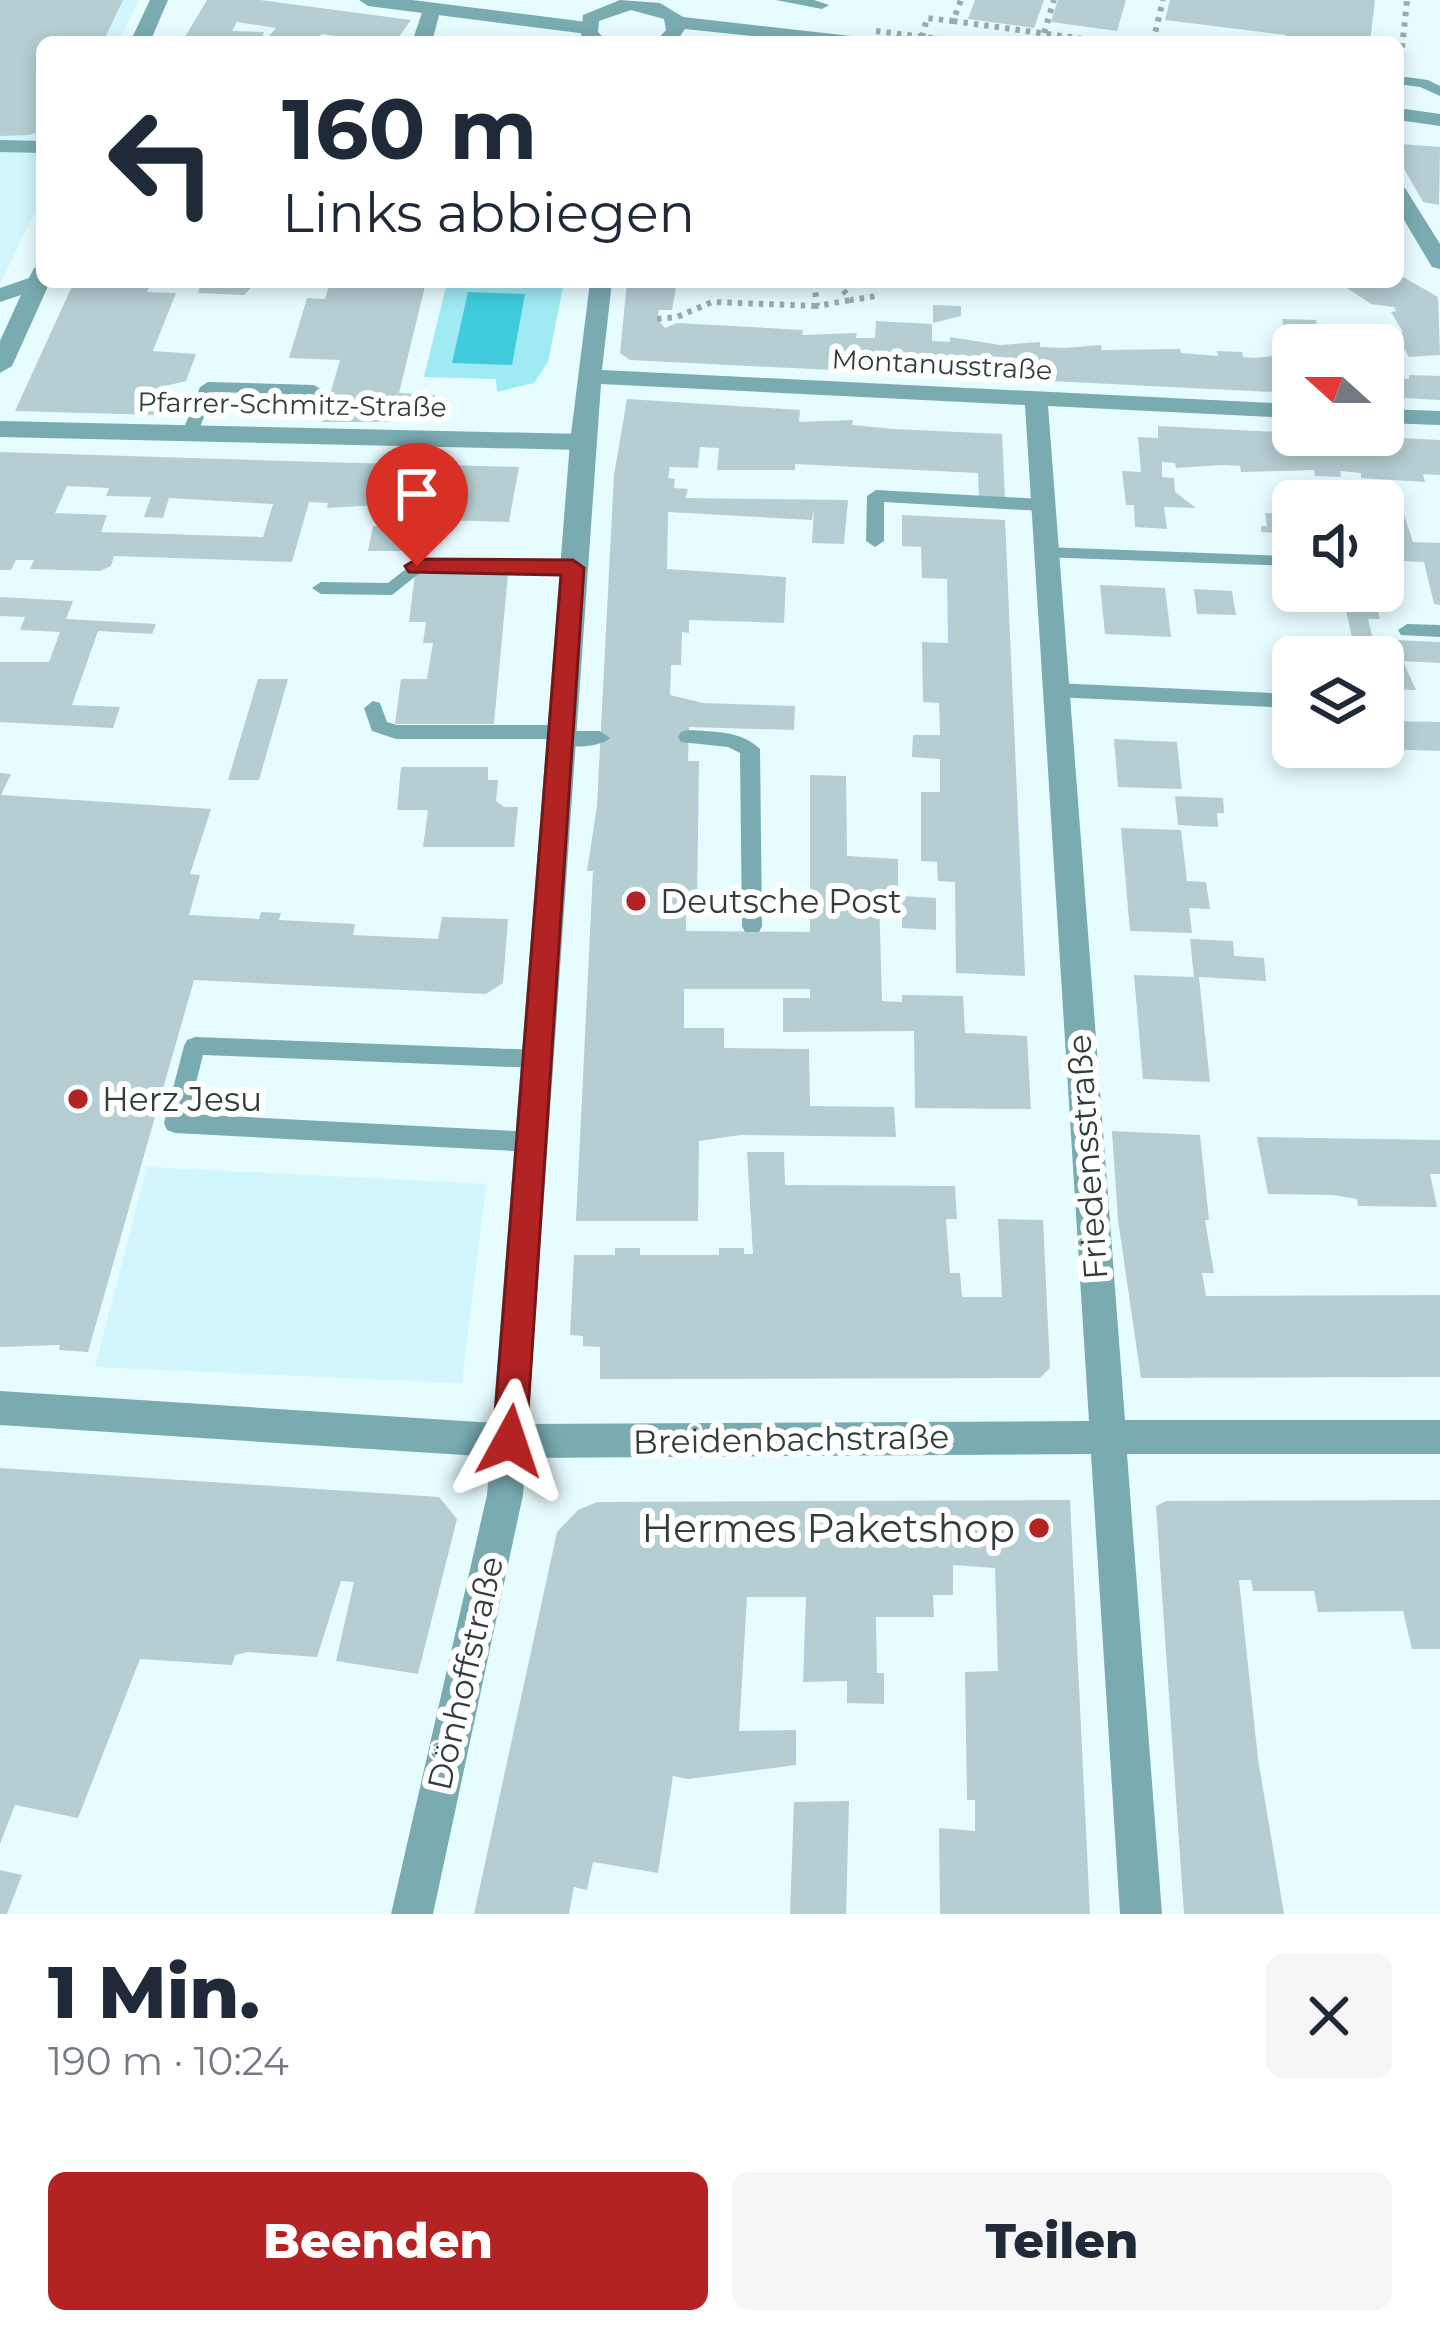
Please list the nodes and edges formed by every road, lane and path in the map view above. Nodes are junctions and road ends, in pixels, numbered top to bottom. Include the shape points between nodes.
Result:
1 (159, 0) edge
2 (368, 0) edge
3 (565, 0) edge
4 (783, 0) edge
5 (961, 0) edge
6 (1054, 0) edge
7 (1163, 0) edge
8 (1407, 0) edge
9 (822, 5) dead end
10 (431, 8) junction
11 (596, 20) edge
12 (953, 21) junction
13 (677, 23) junction
14 (1044, 33) junction
15 (143, 36) edge
16 (424, 36) edge
17 (671, 36) edge
18 (807, 36) edge
19 (922, 36) edge
20 (1064, 36) edge
21 (1154, 36) edge
22 (1404, 36) edge
23 (1404, 76) edge
24 (1440, 92) edge
25 (1404, 115) edge
26 (1440, 120) edge
27 (0, 146) edge
28 (36, 147) edge
29 (1404, 202) edge
30 (1440, 262) edge
31 (36, 280) edge
32 (36, 287) edge
33 (600, 288) edge
34 (815, 288) edge
35 (841, 288) edge
36 (0, 295) edge
37 (877, 296) dead end
38 (850, 300) junction
39 (817, 306) junction
40 (658, 319) dead end
41 (0, 366) edge
42 (588, 376) junction
43 (314, 390) dead end
44 (1036, 400) junction
45 (1272, 411) edge
46 (1404, 417) edge
47 (1440, 418) edge
48 (0, 429) edge
49 (190, 433) junction
50 (582, 442) junction
51 (1042, 505) junction
52 (875, 542) dead end
53 (1045, 553) junction
54 (1272, 561) edge
55 (573, 568) junction
56 (321, 588) dead end
57 (1407, 630) dead end
58 (1440, 631) edge
59 (1054, 690) junction
60 (1272, 700) edge
61 (373, 708) dead end
62 (560, 735) junction
63 (688, 737) dead end
64 (600, 738) dead end
65 (752, 926) dead end
66 (538, 1059) junction
67 (532, 1142) junction
68 (0, 1408) edge
69 (1106, 1434) junction
70 (1440, 1437) edge
71 (510, 1441) junction
72 (412, 1914) edge
73 (1141, 1914) edge

1 - 15 street
2 - 10 street
3 - 11 street via 575,14
4 - 9 lane
5 - 12 path
6 - 14 path
7 - 21 path
8 - 22 path
10 - 11 street
10 - 16 street
11 - 13 street via 638,4
12 - 14 path
12 - 19 path via 928,18
13 - 17 street
13 - 18 street
14 - 20 path
23 - 24 lane
25 - 26 street
27 - 28 street
29 - 30 street
31 - 36 street
32 - 41 street
33 - 42 street, Dönhoffstraße
34 - 39 path
35 - 38 path
37 - 38 path
38 - 39 path
39 - 40 path via 712,302
42 - 44 street, Montanusstraße
42 - 50 street, Dönhoffstraße
43 - 49 lane via 208,387
44 - 45 street, Montanusstraße
44 - 51 street, Friedensstraße
46 - 47 street
48 - 49 street, Pfarrer-Schmitz-Straße
49 - 50 street, Pfarrer-Schmitz-Straße
50 - 55 street, Dönhoffstraße
51 - 52 lane via 876,496
51 - 53 street, Friedensstraße
53 - 54 lane
53 - 59 street, Friedensstraße
55 - 56 lane via 417,566 392,589
55 - 62 street, Dönhoffstraße
57 - 58 lane
59 - 60 lane
59 - 69 street, Friedensstraße
61 - 62 lane via 379,726 397,732
62 - 64 lane
62 - 66 street, Dönhoffstraße
63 - 65 lane via 750,749
66 - 67 street, Dönhoffstraße
66 - 67 lane via 195,1046 175,1123
67 - 71 street, Dönhoffstraße
68 - 71 street, Breidenbachstraße
69 - 70 street, Breidenbachstraße
69 - 71 street, Breidenbachstraße
69 - 73 street, Friedensstraße
71 - 72 street, Dönhoffstraße via 505,1495

